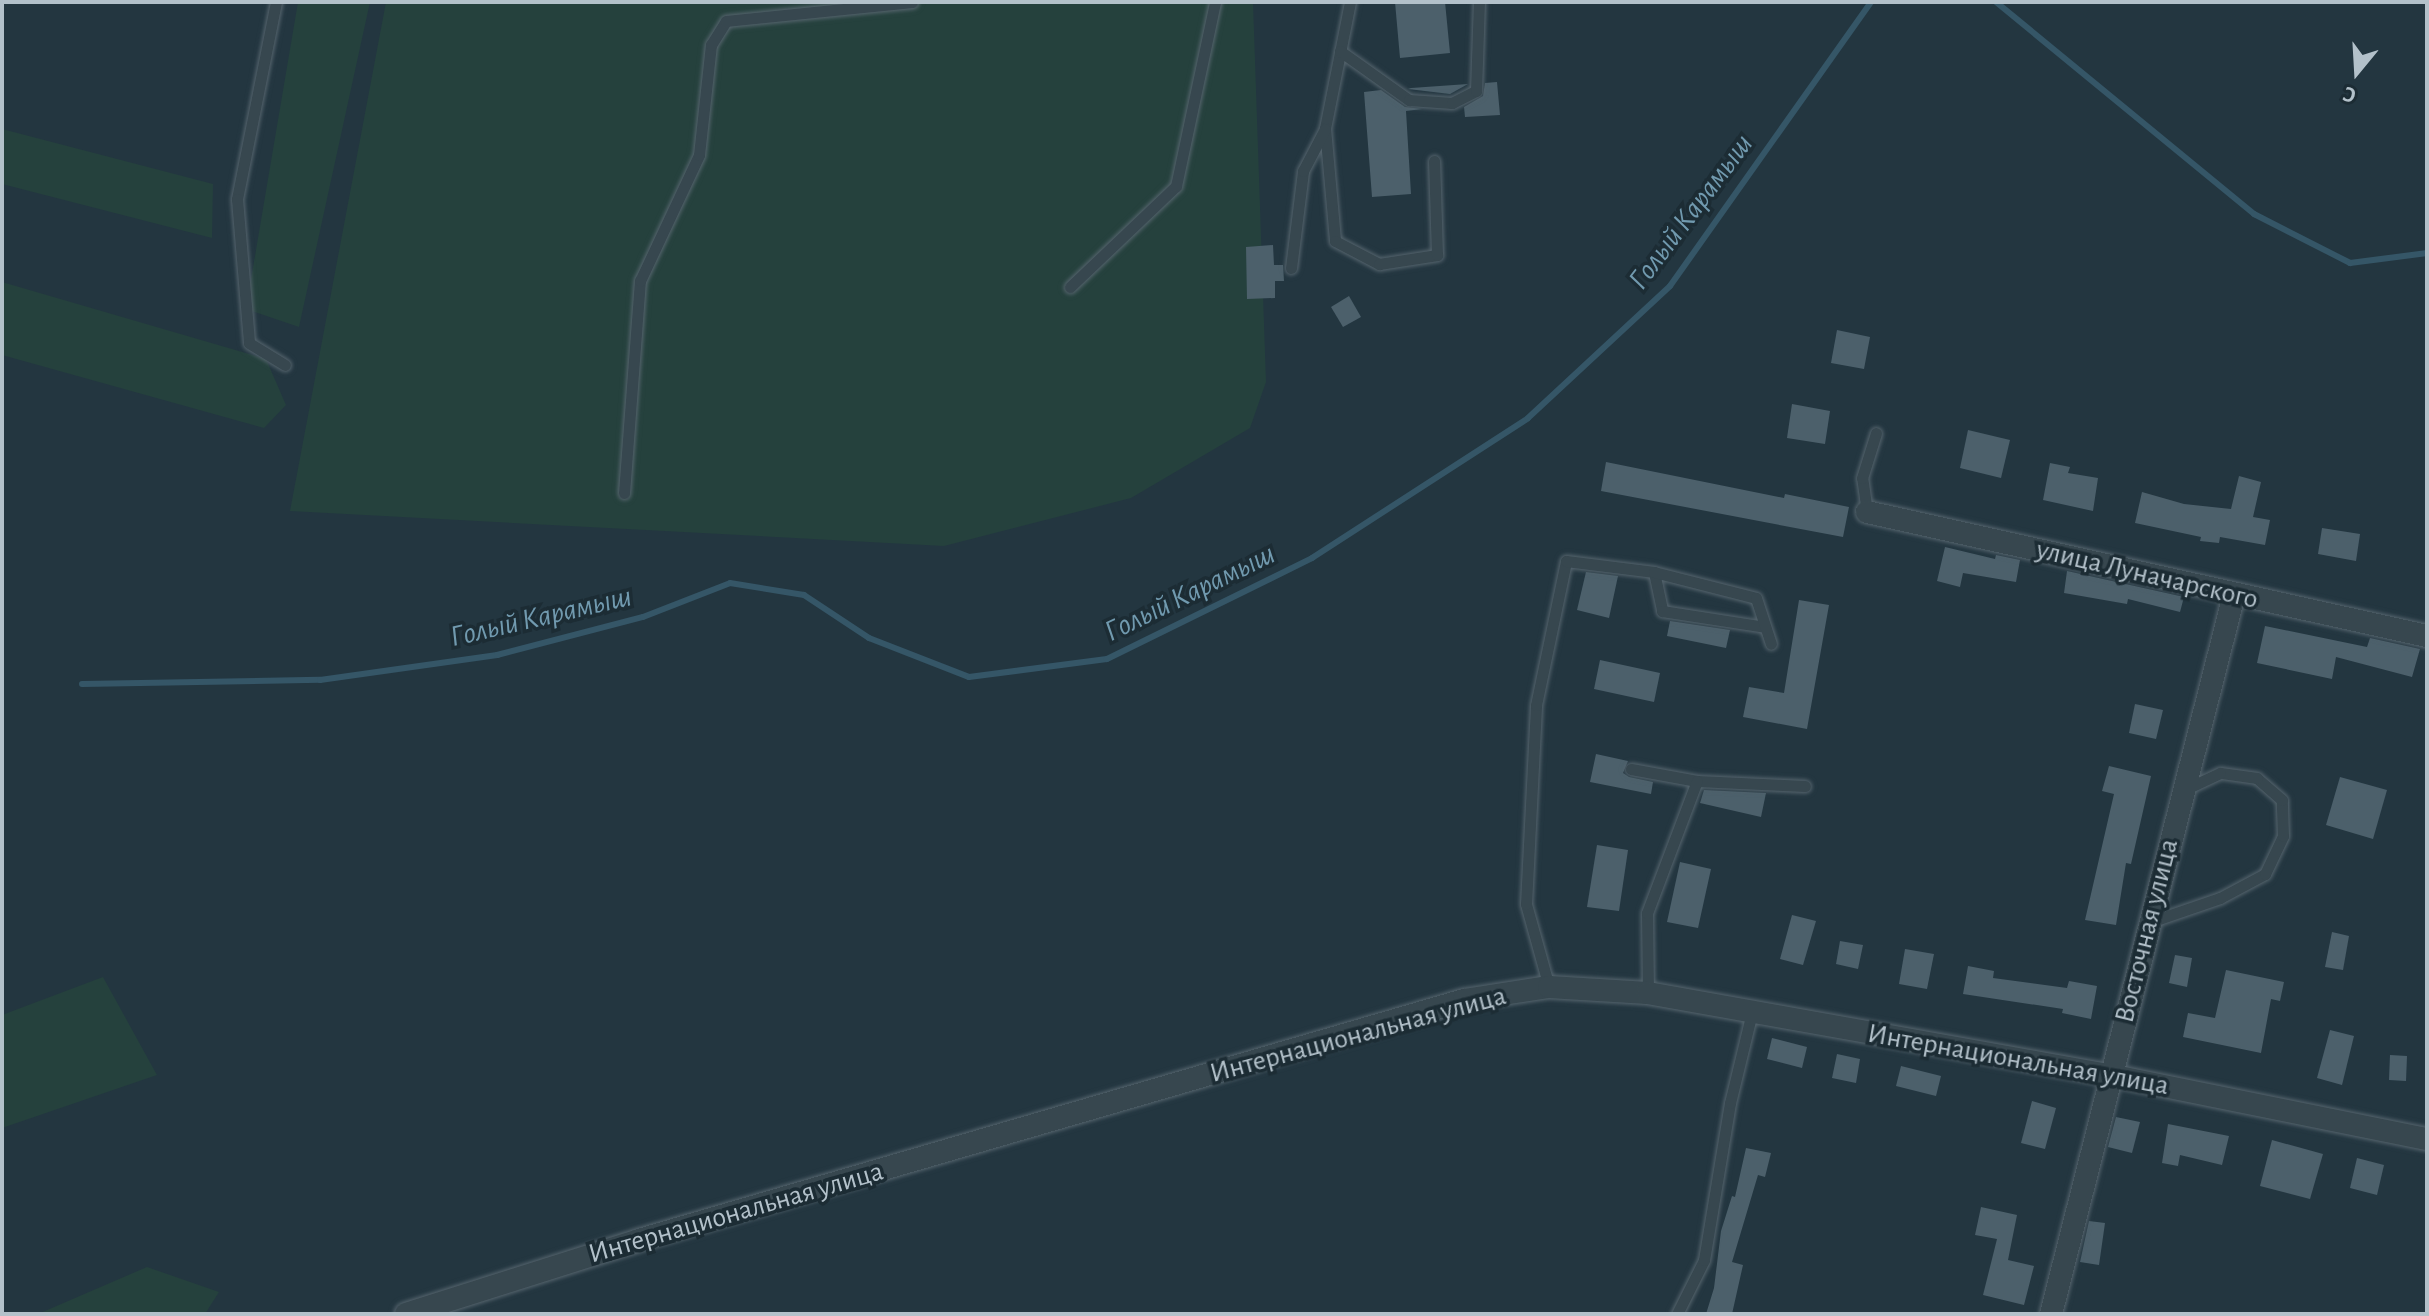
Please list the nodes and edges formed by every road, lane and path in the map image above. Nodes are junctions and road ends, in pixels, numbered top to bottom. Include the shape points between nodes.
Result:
1 (276, 2) edge
2 (912, 2) edge
3 (1215, 2) edge
4 (1350, 2) edge
5 (1479, 2) edge
6 (1340, 51) junction
7 (1325, 128) junction
8 (1434, 161) dead end
9 (1291, 268) dead end
10 (1070, 287) dead end
11 (285, 365) dead end
12 (1876, 433) dead end
13 (624, 493) dead end
14 (1867, 512) joint
15 (1654, 572) junction
16 (2234, 595) junction
17 (1765, 627) junction
18 (2427, 636) edge
19 (1771, 644) dead end
20 (1631, 769) dead end
21 (1697, 781) junction
22 (1805, 786) dead end
23 (2183, 790) junction
24 (2149, 922) junction
25 (1549, 987) junction
26 (1648, 993) junction
27 (1752, 1012) junction
28 (2109, 1075) junction
29 (2427, 1139) edge
30 (406, 1314) edge
31 (1677, 1314) edge
32 (2051, 1314) edge

1 - 11 lane via 237,199 249,343
2 - 13 lane via 726,21 711,45 699,155 640,281
3 - 10 lane via 1176,186
4 - 6 lane
5 - 6 lane via 1476,91 1452,103 1409,100
6 - 7 lane
7 - 8 lane via 1335,241 1379,264 1437,255
7 - 9 lane via 1303,171
12 - 14 lane via 1862,478
14 - 16 street, улица Луначарского
15 - 17 lane via 1756,598
15 - 17 lane via 1662,611
15 - 25 lane via 1566,561 1536,705 1526,904
16 - 18 street, улица Луначарского
16 - 23 street, Восточная улица
17 - 19 lane
20 - 21 lane
21 - 22 lane
21 - 26 lane via 1647,913
23 - 24 street, Восточная улица
23 - 24 lane via 2220,773 2257,778 2282,800 2283,836 2265,874 2220,898
24 - 28 street, Восточная улица
25 - 26 street, Интернациональная улица
25 - 30 street, Интернациональная улица via 1464,1000 639,1240
26 - 27 street, Интернациональная улица
27 - 28 street, Интернациональная улица
27 - 31 lane via 1730,1103 1704,1260
28 - 29 street, Интернациональная улица
28 - 32 street, Восточная улица

